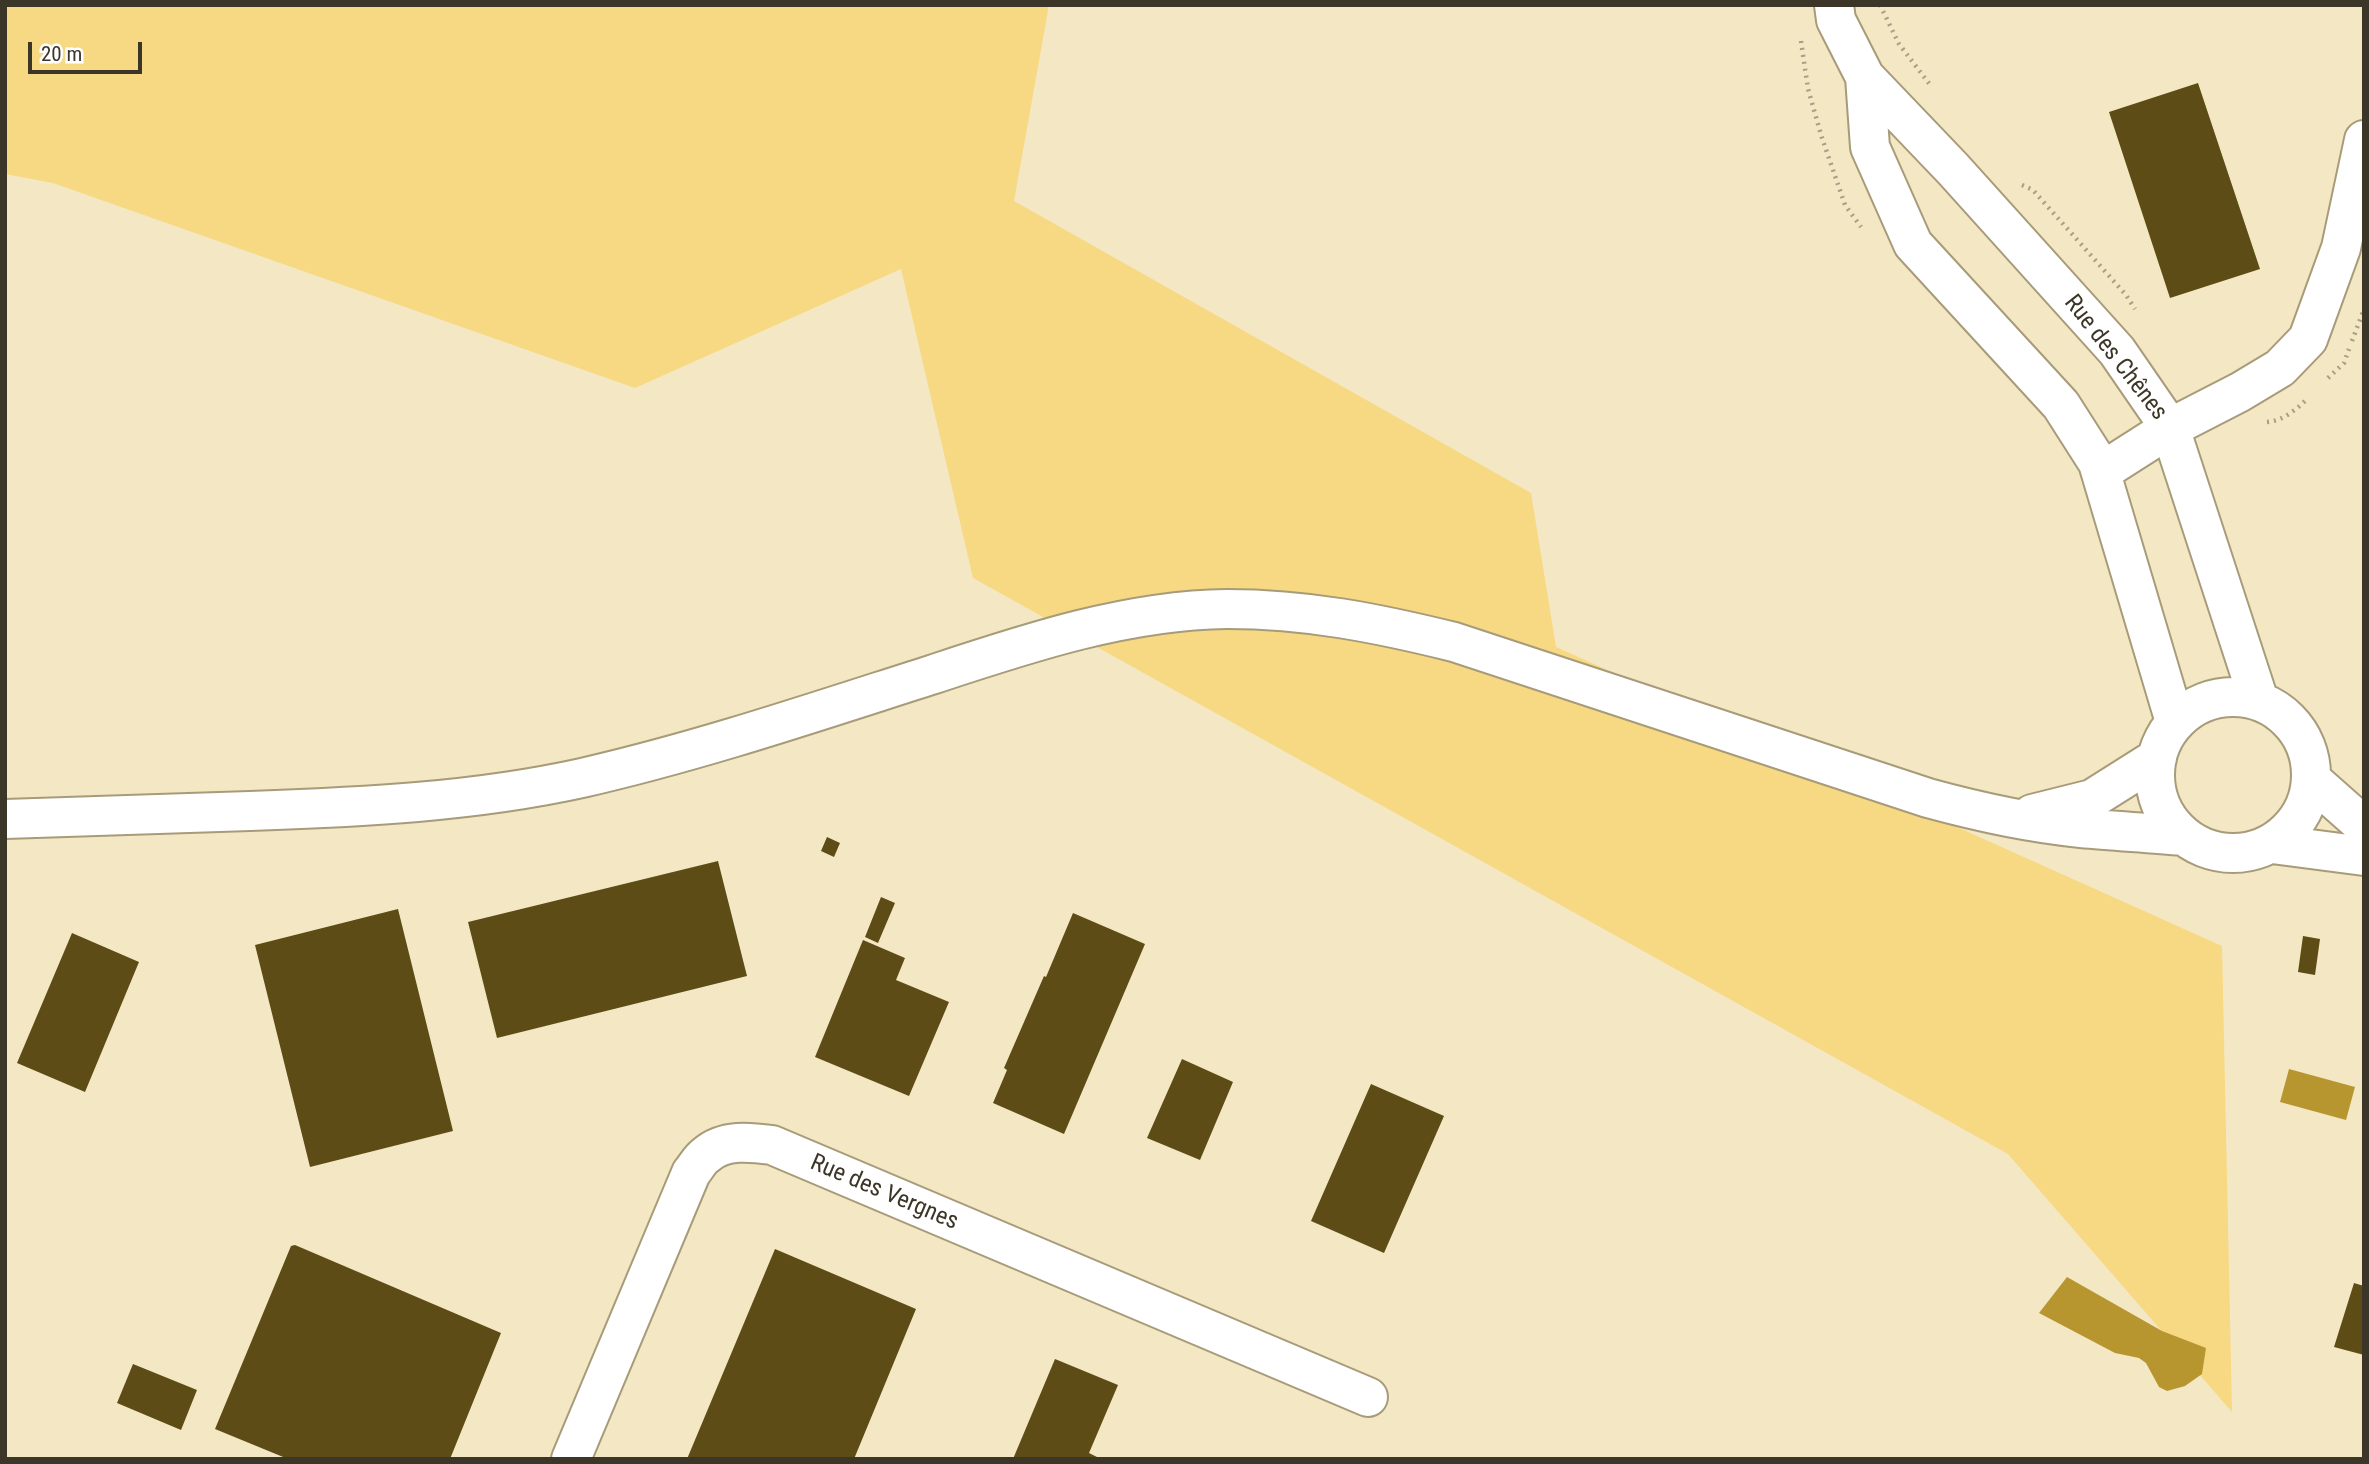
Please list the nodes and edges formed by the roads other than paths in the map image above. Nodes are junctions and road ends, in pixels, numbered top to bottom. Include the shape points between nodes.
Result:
1 (1834, 5) edge
2 (1865, 77) junction
3 (2364, 140) edge
4 (2170, 428) junction
5 (2101, 472) junction
6 (2259, 701) junction
7 (2175, 722) junction
8 (2157, 758) junction
9 (2312, 780) junction
10 (5, 819) edge
11 (2012, 819) junction
12 (2364, 826) edge
13 (2183, 836) junction
14 (2272, 844) junction
15 (2364, 856) edge
16 (1368, 1397) dead end
17 (571, 1459) edge

1 - 2 street, Rue des Chênes via 1836,20
2 - 4 street, Rue des Chênes via 2117,351
2 - 5 street, Rue des Chênes via 1870,147 1913,244 2061,405
3 - 4 street via 2341,248 2308,339 2280,368
4 - 5 street
4 - 6 street, Rue des Chênes
5 - 7 street, Rue des Chênes
6 - 7 street via 2237,696 2214,699 2193,707
6 - 9 street via 2281,713 2299,732 2309,754
7 - 8 street via 2163,738
8 - 11 street via 2092,799
8 - 13 street via 2154,780 2159,801
9 - 12 street
9 - 14 street via 2300,817
10 - 11 street via 364,807 472,798 696,750 1096,627 1226,609 1375,622 1454,642 1928,798
11 - 13 street
13 - 14 street via 2226,854
14 - 15 street
16 - 17 street, Rue des Vergnes via 772,1145 749,1142 727,1144 706,1154 691,1173

